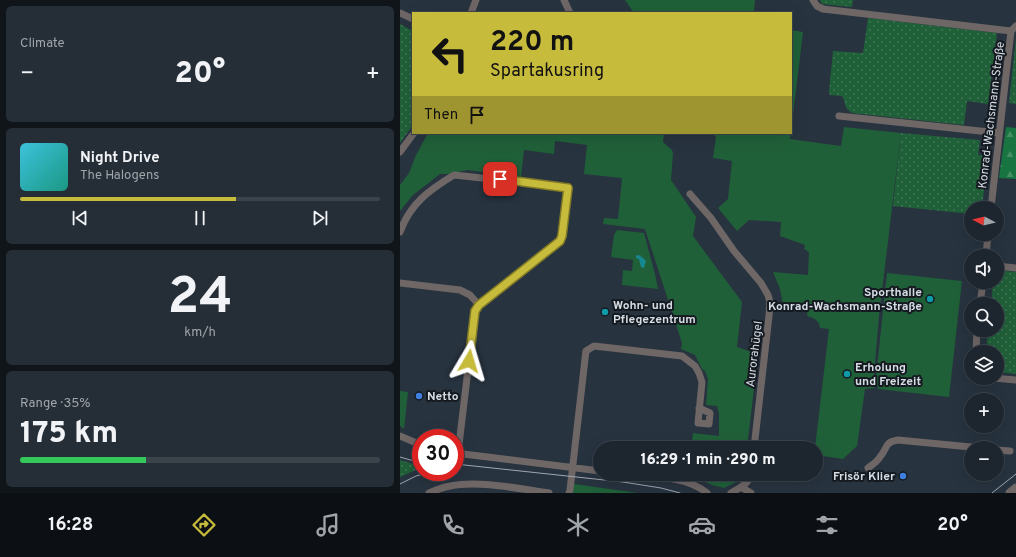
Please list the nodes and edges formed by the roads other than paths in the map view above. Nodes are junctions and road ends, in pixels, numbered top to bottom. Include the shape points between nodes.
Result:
1 (476, 0) edge
2 (564, 0) edge
3 (813, 0) edge
4 (471, 12) edge
5 (570, 12) edge
6 (400, 13) edge
7 (412, 19) edge
8 (1014, 28) edge
9 (839, 116) dead end
10 (999, 133) junction
11 (413, 134) edge
12 (400, 152) edge
13 (690, 194) dead end
14 (992, 201) edge
15 (400, 232) edge
16 (1004, 267) edge
17 (1016, 268) edge
18 (400, 283) edge
19 (479, 305) junction
20 (1004, 379) edge
21 (1016, 380) edge
22 (699, 408) dead end
23 (459, 429) edge
24 (400, 436) edge
25 (412, 441) edge
26 (755, 441) edge
27 (964, 446) edge
28 (1004, 451) edge
29 (1010, 451) dead end
30 (464, 454) edge
31 (572, 467) junction
32 (868, 468) dead end
33 (593, 470) edge
34 (680, 481) edge
35 (748, 481) edge
36 (741, 487) junction
37 (1016, 488) edge
38 (429, 493) edge
39 (550, 493) edge
40 (569, 493) edge
41 (707, 493) edge
42 (731, 493) edge
43 (751, 493) edge
44 (1010, 493) edge

1 - 4 street
2 - 5 street
3 - 8 street via 816,6 823,9
6 - 7 street
8 - 10 street, Konrad-Wachsmann-Straße
9 - 10 street
10 - 14 street, Konrad-Wachsmann-Straße
11 - 12 street
13 - 26 street, Aurorahügel via 761,283 770,302
15 - 19 street via 411,208 454,175 568,188 560,241
16 - 17 street
18 - 19 street via 460,290 470,295
19 - 23 street via 475,311
20 - 21 street
22 - 31 street via 702,382 694,366 682,356 594,346 586,351
24 - 25 street
27 - 32 street via 893,441 887,444 882,456
28 - 29 street
30 - 31 street
31 - 33 street
31 - 40 street
34 - 41 street via 695,484
35 - 36 street
36 - 42 street
36 - 43 street
37 - 44 street
38 - 39 street via 450,486 490,485

